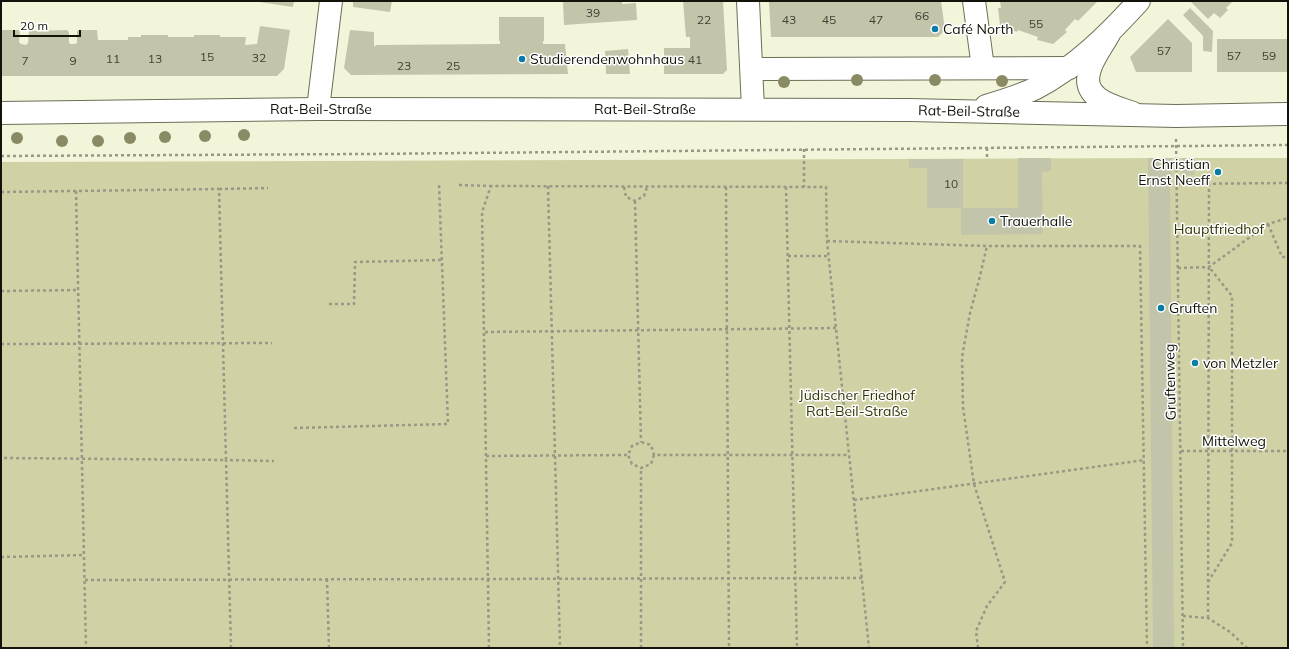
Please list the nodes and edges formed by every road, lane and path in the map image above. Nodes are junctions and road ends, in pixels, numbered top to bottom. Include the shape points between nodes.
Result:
1 (332, 1) edge
2 (748, 1) edge
3 (974, 1) edge
4 (1139, 1) edge
5 (1110, 33) junction
6 (983, 68) junction
7 (1069, 68) junction
8 (752, 69) junction
9 (318, 108) junction
10 (753, 109) junction
11 (970, 111) junction
12 (1, 113) edge
13 (1288, 114) edge
14 (1138, 115) junction
15 (1176, 116) junction
16 (1288, 145) edge
17 (1176, 146) junction
18 (987, 148) junction
19 (804, 149) junction
20 (1, 156) edge
21 (987, 158) dead end
22 (1209, 183) junction
23 (1288, 183) edge
24 (439, 184) dead end
25 (1177, 184) junction
26 (459, 185) dead end
27 (491, 186) junction
28 (548, 186) junction
29 (624, 186) junction
30 (647, 187) junction
31 (726, 187) junction
32 (786, 187) junction
33 (804, 187) junction
34 (268, 188) dead end
35 (219, 189) junction
36 (76, 191) junction
37 (1, 192) edge
38 (635, 201) junction
39 (1288, 218) edge
40 (1268, 224) junction
41 (827, 241) junction
42 (987, 246) junction
43 (788, 256) junction
44 (829, 256) junction
45 (1288, 257) edge
46 (442, 260) junction
47 (1209, 266) junction
48 (1178, 268) junction
49 (78, 290) junction
50 (1, 291) edge
51 (329, 304) dead end
52 (789, 328) junction
53 (836, 328) junction
54 (727, 329) junction
55 (638, 330) junction
56 (553, 331) junction
57 (484, 332) junction
58 (80, 343) junction
59 (223, 343) junction
60 (272, 343) dead end
61 (1, 344) edge
62 (294, 428) dead end
63 (641, 442) junction
64 (1181, 451) junction
65 (1208, 451) junction
66 (1232, 451) junction
67 (1288, 451) edge
68 (556, 455) junction
69 (628, 455) junction
70 (654, 455) junction
71 (728, 455) junction
72 (793, 455) junction
73 (849, 455) junction
74 (486, 456) junction
75 (1, 458) edge
76 (82, 458) junction
77 (226, 460) junction
78 (1145, 460) junction
79 (274, 461) dead end
80 (641, 468) junction
81 (974, 484) junction
82 (854, 500) junction
83 (84, 556) junction
84 (1, 557) edge
85 (796, 577) junction
86 (488, 578) junction
87 (558, 578) junction
88 (641, 578) junction
89 (729, 578) junction
90 (862, 578) junction
91 (230, 579) junction
92 (327, 579) junction
93 (85, 580) junction
94 (1208, 582) junction
95 (1183, 616) junction
96 (1208, 618) junction
97 (86, 648) edge
98 (231, 648) edge
99 (329, 648) edge
100 (490, 648) edge
101 (560, 648) edge
102 (641, 648) edge
103 (729, 648) edge
104 (797, 648) edge
105 (869, 648) edge
106 (978, 648) edge
107 (1147, 648) edge
108 (1183, 648) edge
109 (1247, 648) edge

1 - 9 main road
2 - 8 main road
3 - 6 main road
4 - 5 main road
5 - 7 main road
5 - 14 main road via 1090,70 1088,83 1095,97
6 - 7 main road
6 - 8 main road
7 - 11 main road via 1036,88
8 - 10 main road
9 - 10 main road, Rat-Beil-Straße
9 - 12 main road, Rat-Beil-Straße
10 - 11 main road, Rat-Beil-Straße
11 - 14 main road, Rat-Beil-Straße
13 - 15 main road, Rat-Beil-Straße
14 - 15 main road, Rat-Beil-Straße
15 - 17 path, Gruftenweg
16 - 17 path
17 - 18 path
17 - 25 path, Gruftenweg
18 - 19 path
18 - 21 path
19 - 20 path
19 - 33 path
22 - 23 path
22 - 25 path
22 - 47 path
24 - 46 path
25 - 48 path, Gruftenweg
26 - 27 path
27 - 28 path
27 - 57 path via 482,212
28 - 29 path
28 - 56 path
29 - 30 path
29 - 38 path via 626,197
30 - 31 path
30 - 38 path via 644,196
31 - 32 path
31 - 54 path
32 - 33 path
32 - 43 path
33 - 41 path via 826,187
34 - 35 path
35 - 36 path
35 - 59 path
36 - 37 path
36 - 49 path
38 - 55 path
39 - 40 path
40 - 45 path via 1282,257
40 - 47 path
41 - 42 path
41 - 44 path
42 - 78 path via 1140,246
42 - 81 path via 962,357 963,407
43 - 44 path
43 - 52 path
44 - 53 path
46 - 51 path via 356,262 354,304
46 - 62 path via 448,424
47 - 48 path
47 - 65 path
47 - 66 path via 1232,296
48 - 64 path, Gruftenweg
49 - 50 path
49 - 58 path
52 - 53 path
52 - 54 path
52 - 72 path
53 - 73 path
54 - 55 path
54 - 71 path
55 - 56 path
55 - 63 path
56 - 57 path
56 - 68 path
57 - 74 path
58 - 59 path
58 - 61 path
58 - 76 path
59 - 60 path
59 - 77 path
63 - 69 path via 632,446
63 - 70 path via 651,445
64 - 65 path, Mittelweg
64 - 95 path, Gruftenweg
65 - 66 path, Mittelweg
65 - 94 path
66 - 67 path, Mittelweg
66 - 94 path via 1232,543
68 - 69 path
68 - 74 path
68 - 87 path
69 - 80 path via 632,464
70 - 71 path
70 - 80 path via 651,464
71 - 72 path
71 - 89 path
72 - 73 path
72 - 85 path
73 - 82 path
74 - 86 path
75 - 76 path
76 - 77 path
76 - 83 path
77 - 79 path
77 - 91 path
78 - 81 path
78 - 107 path
80 - 88 path
81 - 82 path
81 - 106 path via 1005,582 987,606 976,631
82 - 90 path
83 - 84 path
83 - 93 path
85 - 89 path
85 - 90 path
85 - 104 path
86 - 87 path
86 - 92 path
86 - 100 path
87 - 88 path
87 - 101 path
88 - 89 path
88 - 102 path
89 - 103 path
90 - 105 path
91 - 92 path
91 - 93 path
91 - 98 path
92 - 99 path
93 - 97 path
94 - 96 path
95 - 96 path
95 - 108 path, Gruftenweg
96 - 109 path via 1230,632

